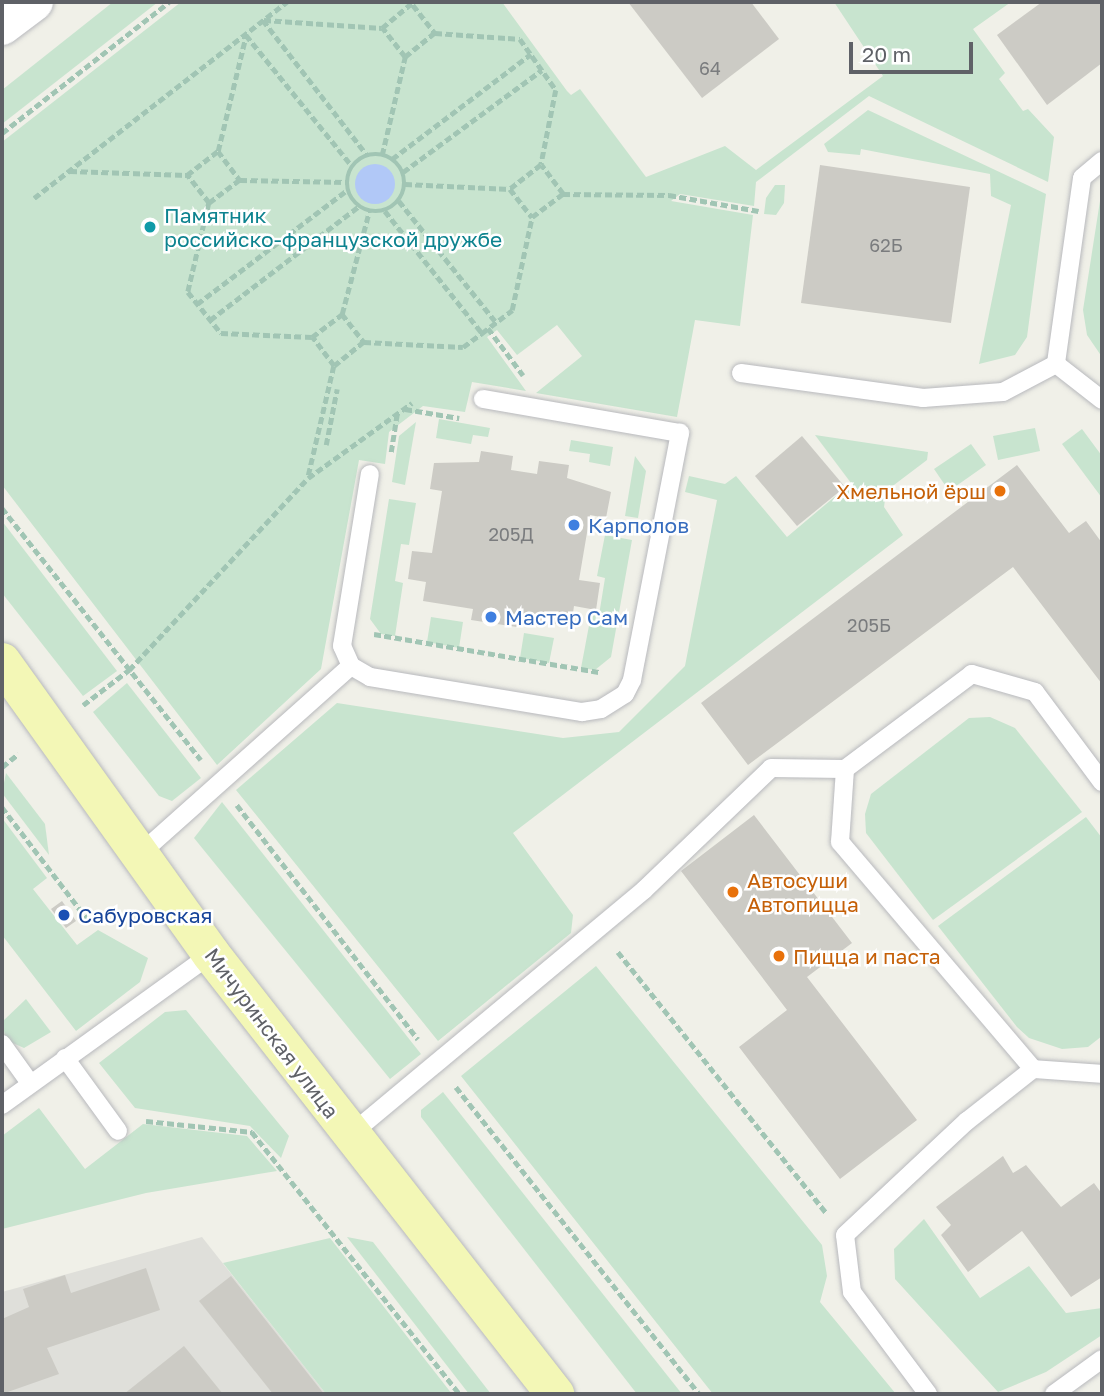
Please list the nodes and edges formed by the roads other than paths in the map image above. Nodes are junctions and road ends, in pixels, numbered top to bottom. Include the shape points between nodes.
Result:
1 (1102, 161) edge
2 (1056, 364) junction
3 (741, 373) dead end
4 (483, 399) dead end
5 (1102, 400) edge
6 (370, 474) dead end
7 (2, 662) edge
8 (351, 666) junction
9 (845, 769) junction
10 (1102, 782) edge
11 (141, 853) junction
12 (211, 954) junction
13 (2, 1044) edge
14 (65, 1058) junction
15 (1033, 1069) junction
16 (1102, 1074) edge
17 (30, 1083) junction
18 (2, 1105) edge
19 (118, 1131) dead end
20 (350, 1135) junction
21 (1102, 1359) edge
22 (555, 1394) edge
23 (928, 1394) edge
24 (1054, 1394) edge

1 - 2 lane via 1082,178
2 - 3 lane via 1003,392 923,398
2 - 5 lane
4 - 8 lane via 680,433 632,681 616,703 582,712 370,677
6 - 8 lane via 342,646
7 - 11 main road, Мичуринская улица
8 - 11 lane
9 - 10 lane via 972,674 1035,692
9 - 15 lane via 840,842
9 - 20 lane via 771,768 599,928
11 - 12 main road, Мичуринская улица
12 - 14 lane
12 - 20 main road, Мичуринская улица
13 - 17 lane
14 - 17 lane
14 - 19 lane
15 - 16 lane
15 - 23 lane via 967,1121 845,1236 852,1292
17 - 18 lane
20 - 22 main road, Мичуринская улица
21 - 24 lane

